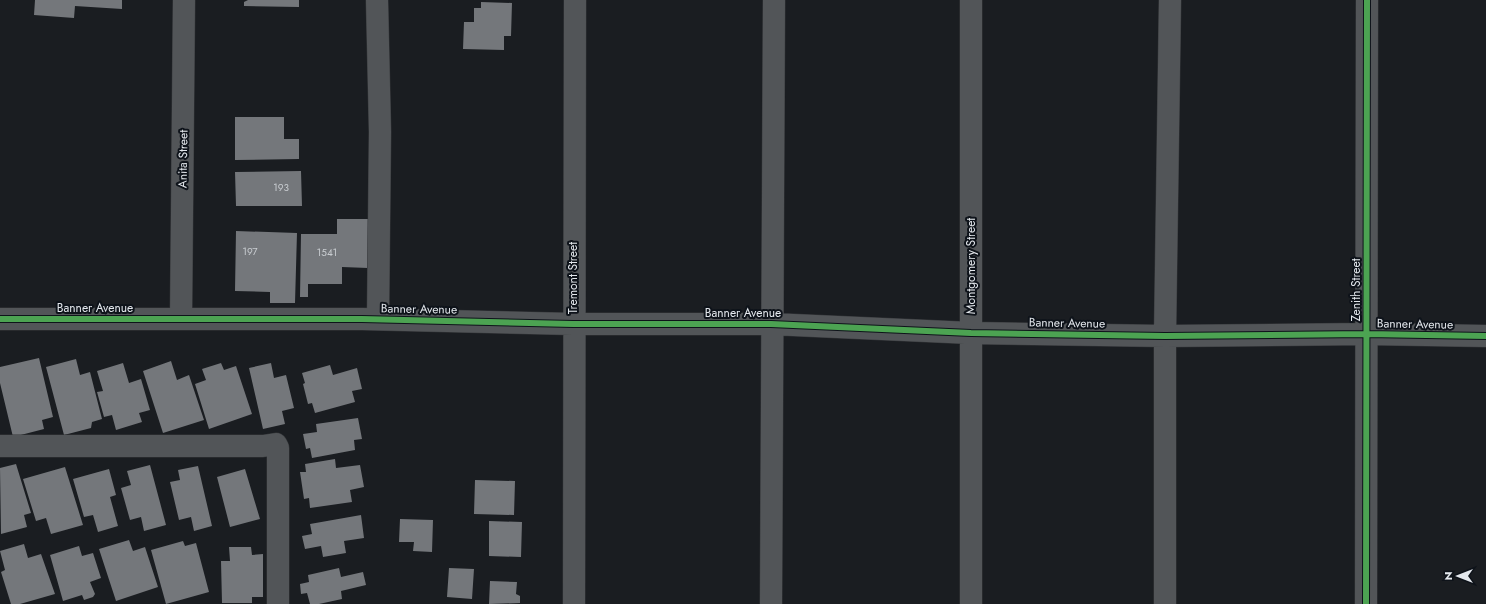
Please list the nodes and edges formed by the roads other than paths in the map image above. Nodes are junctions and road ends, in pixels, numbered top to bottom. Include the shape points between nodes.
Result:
1 (184, 0) edge
2 (377, 0) edge
3 (575, 0) edge
4 (774, 0) edge
5 (971, 0) edge
6 (1170, 0) edge
7 (1367, 0) edge
8 (0, 319) edge
9 (181, 319) junction
10 (378, 319) junction
11 (573, 324) junction
12 (771, 324) junction
13 (971, 333) junction
14 (1367, 334) junction
15 (1165, 336) junction
16 (1486, 336) edge
17 (0, 446) edge
18 (278, 604) edge
19 (574, 604) edge
20 (771, 604) edge
21 (971, 604) edge
22 (1165, 604) edge
23 (1366, 604) edge

1 - 9 street, Anita Street
2 - 10 street via 380,132
3 - 11 street, Tremont Street
4 - 12 street
5 - 13 street, Montgomery Street
6 - 15 street
7 - 14 street, Zenith Street
8 - 9 street, Banner Avenue
9 - 10 street, Banner Avenue
10 - 11 street, Banner Avenue
11 - 12 street, Banner Avenue
11 - 19 street, Tremont Street
12 - 13 street, Banner Avenue
12 - 20 street
13 - 15 street, Banner Avenue
13 - 21 street, Montgomery Street
14 - 15 street, Banner Avenue
14 - 16 street, Banner Avenue
14 - 23 street, Zenith Street
15 - 22 street
17 - 18 street via 276,444

